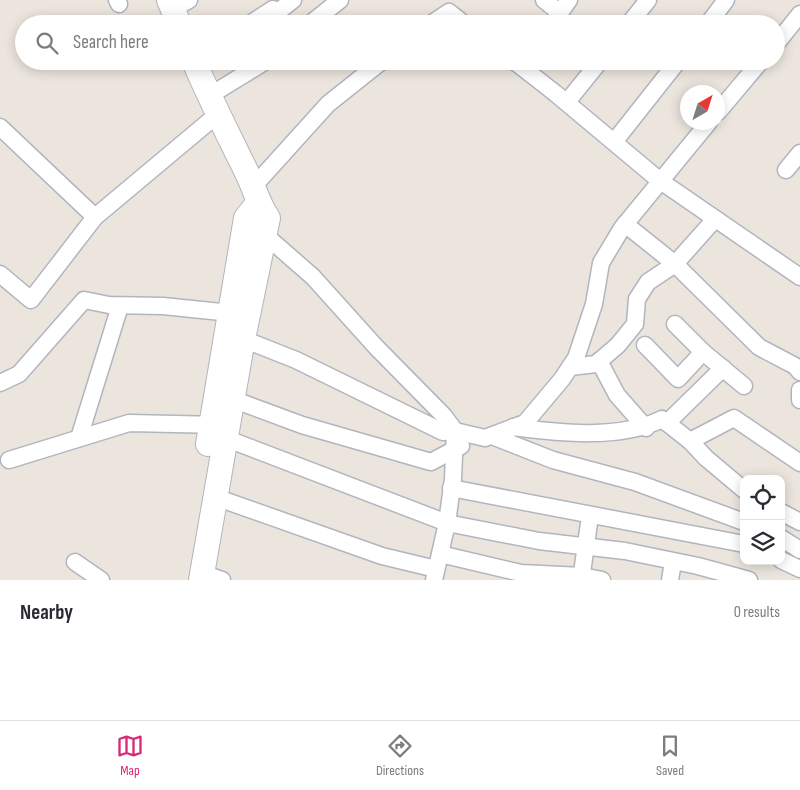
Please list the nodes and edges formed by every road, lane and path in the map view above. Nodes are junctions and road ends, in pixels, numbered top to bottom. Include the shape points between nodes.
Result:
1 (293, 0) edge
2 (340, 0) edge
3 (544, 0) edge
4 (648, 0) edge
5 (726, 0) edge
6 (560, 12) edge
7 (800, 14) edge
8 (264, 15) edge
9 (321, 15) edge
10 (636, 15) edge
11 (715, 15) edge
12 (785, 33) edge
13 (198, 70) edge
14 (255, 70) edge
15 (371, 70) edge
16 (528, 70) edge
17 (593, 70) edge
18 (671, 70) edge
19 (753, 70) edge
20 (567, 102) junction
21 (725, 104) edge
22 (213, 105) junction
23 (0, 127) edge
24 (702, 130) edge
25 (614, 142) junction
26 (800, 153) edge
27 (786, 170) dead end
28 (659, 180) junction
29 (256, 195) junction
30 (95, 217) junction
31 (715, 219) junction
32 (625, 224) junction
33 (265, 235) junction
34 (675, 264) junction
35 (0, 274) edge
36 (800, 277) edge
37 (120, 306) junction
38 (231, 313) junction
39 (675, 324) dead end
40 (243, 338) junction
41 (645, 345) dead end
42 (703, 352) junction
43 (599, 362) junction
44 (570, 367) junction
45 (723, 368) junction
46 (800, 372) edge
47 (0, 383) edge
48 (744, 386) dead end
49 (800, 390) edge
50 (232, 399) junction
51 (800, 400) edge
52 (667, 423) junction
53 (513, 428) junction
54 (646, 428) junction
55 (221, 429) junction
56 (488, 437) junction
57 (79, 438) junction
58 (455, 439) junction
59 (690, 441) junction
60 (9, 460) dead end
61 (800, 463) edge
62 (740, 487) edge
63 (452, 488) junction
64 (215, 497) junction
65 (785, 514) edge
66 (590, 516) junction
67 (740, 521) edge
68 (800, 522) edge
69 (447, 523) junction
70 (785, 541) edge
71 (740, 543) edge
72 (586, 546) junction
73 (800, 550) edge
74 (76, 562) dead end
75 (673, 562) junction
76 (785, 562) edge
77 (437, 568) edge
78 (800, 570) edge
79 (203, 578) edge
80 (581, 578) edge
81 (101, 580) edge
82 (602, 580) edge
83 (670, 580) edge
84 (749, 580) edge

1 - 8 street via 279,11 273,9
2 - 9 street
3 - 6 street
4 - 10 street
5 - 11 street
7 - 12 street
13 - 22 main road
14 - 22 street
15 - 29 street via 328,104
16 - 20 street
17 - 20 street
18 - 25 street
19 - 21 street
20 - 25 street
22 - 29 main road
22 - 30 street
23 - 30 street
24 - 28 street
25 - 28 street
26 - 27 street
28 - 31 street
28 - 32 street
29 - 33 main road via 268,218
29 - 38 main road via 246,218
30 - 35 street via 31,300
31 - 34 street
31 - 36 street
32 - 34 street
32 - 44 street via 602,263 582,344
33 - 40 main road
33 - 58 street via 313,277 444,416
34 - 43 street via 648,282 638,300 635,324
34 - 46 street via 759,347 787,361
37 - 38 street via 163,306
37 - 47 street via 84,300 20,374
37 - 57 street
38 - 55 main road
39 - 42 street
40 - 50 main road
40 - 58 street via 296,360
41 - 42 street via 678,379
42 - 45 street
43 - 44 street
43 - 54 street via 618,396
44 - 53 street via 525,423
45 - 48 street
45 - 52 street
49 - 51 street
50 - 55 main road
50 - 58 street via 302,425 431,462
52 - 54 street via 662,419
52 - 59 street
53 - 54 street via 559,433
53 - 56 street
55 - 57 street via 129,423
55 - 64 main road
55 - 69 street
55 - 79 main road
56 - 58 street
56 - 67 street via 553,460 635,482
57 - 60 street
58 - 63 street
59 - 61 street via 734,418
59 - 62 street
63 - 66 street
63 - 69 street
64 - 77 street via 382,556
64 - 79 main road
65 - 68 street
66 - 71 street
66 - 72 street
69 - 72 street via 539,541
69 - 77 street
70 - 73 street
72 - 75 street
72 - 80 street
74 - 81 street
75 - 83 street
75 - 84 street
76 - 78 street
77 - 80 street
80 - 82 street

